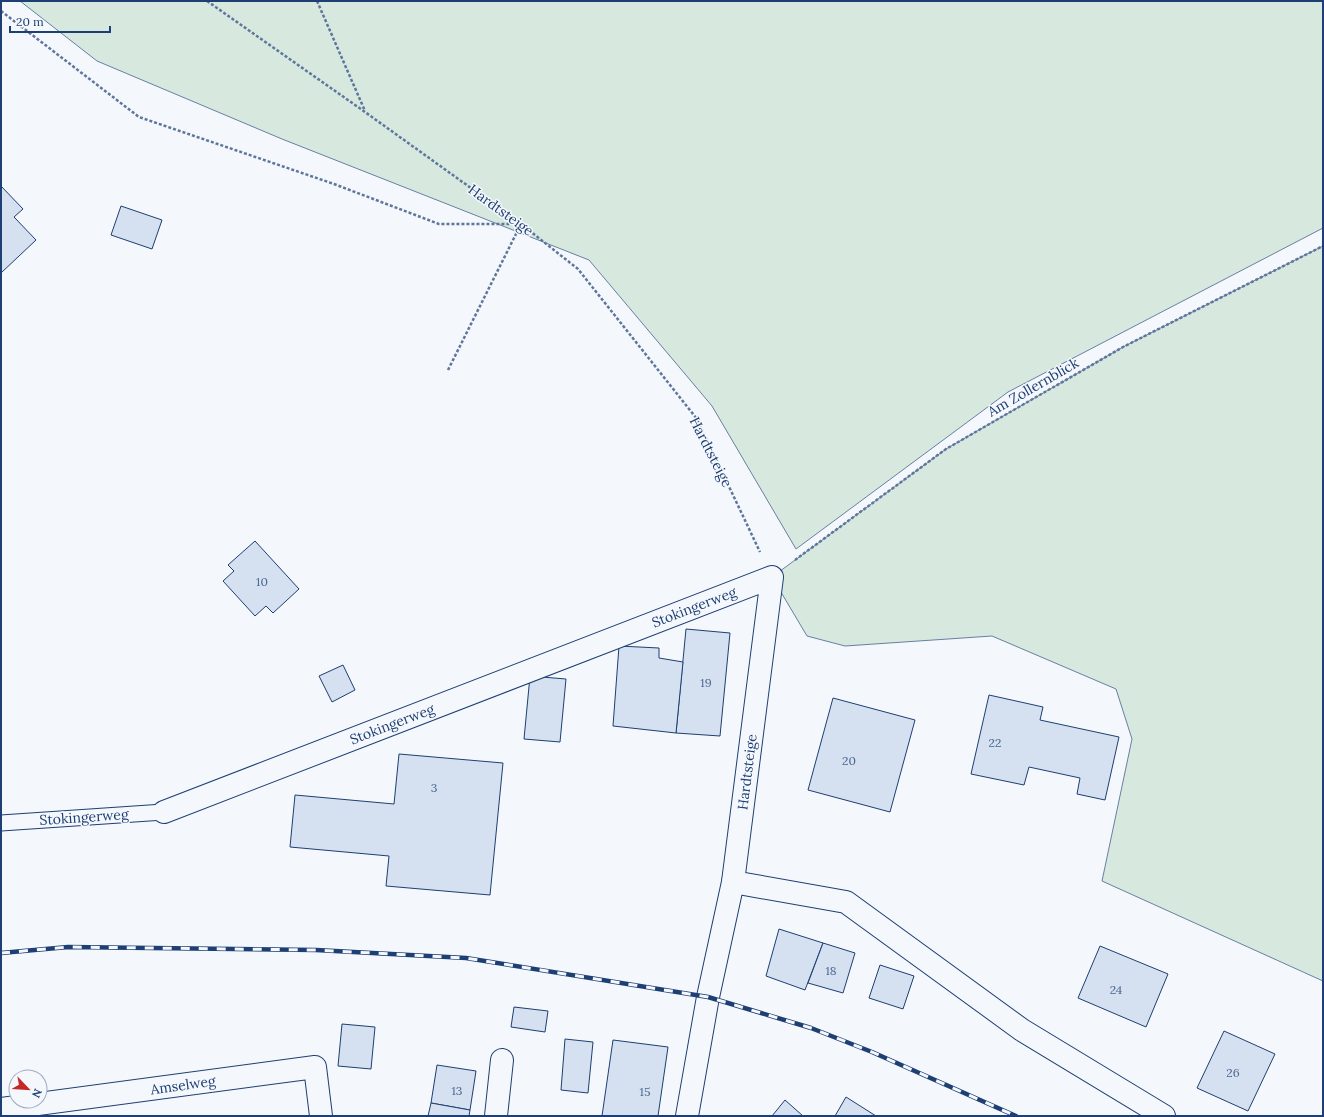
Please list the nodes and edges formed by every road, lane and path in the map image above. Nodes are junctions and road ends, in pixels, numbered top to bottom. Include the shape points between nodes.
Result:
1 (207, 1) edge
2 (317, 1) edge
3 (1, 11) edge
4 (365, 112) junction
5 (521, 224) junction
6 (1323, 246) edge
7 (448, 370) dead end
8 (772, 577) junction
9 (164, 812) joint
10 (1, 823) edge
11 (733, 882) junction
12 (502, 1060) dead end
13 (1, 1109) edge
14 (321, 1116) edge
15 (496, 1116) edge
16 (687, 1116) edge
17 (1164, 1116) edge

1 - 4 path, Hardtsteige
2 - 4 path
3 - 5 path via 139,117 334,184 440,224
4 - 5 path, Hardtsteige
5 - 7 path
5 - 8 path, Hardtsteige via 578,269 697,419
6 - 8 path, Am Zollernblick via 1123,347 946,449
8 - 9 street, Stokingerweg
8 - 11 street, Hardtsteige
9 - 10 lane, Stokingerweg
11 - 16 street, Hardtsteige via 708,997
11 - 17 street via 846,902 1022,1030
12 - 15 street
13 - 14 street, Amselweg via 315,1067

